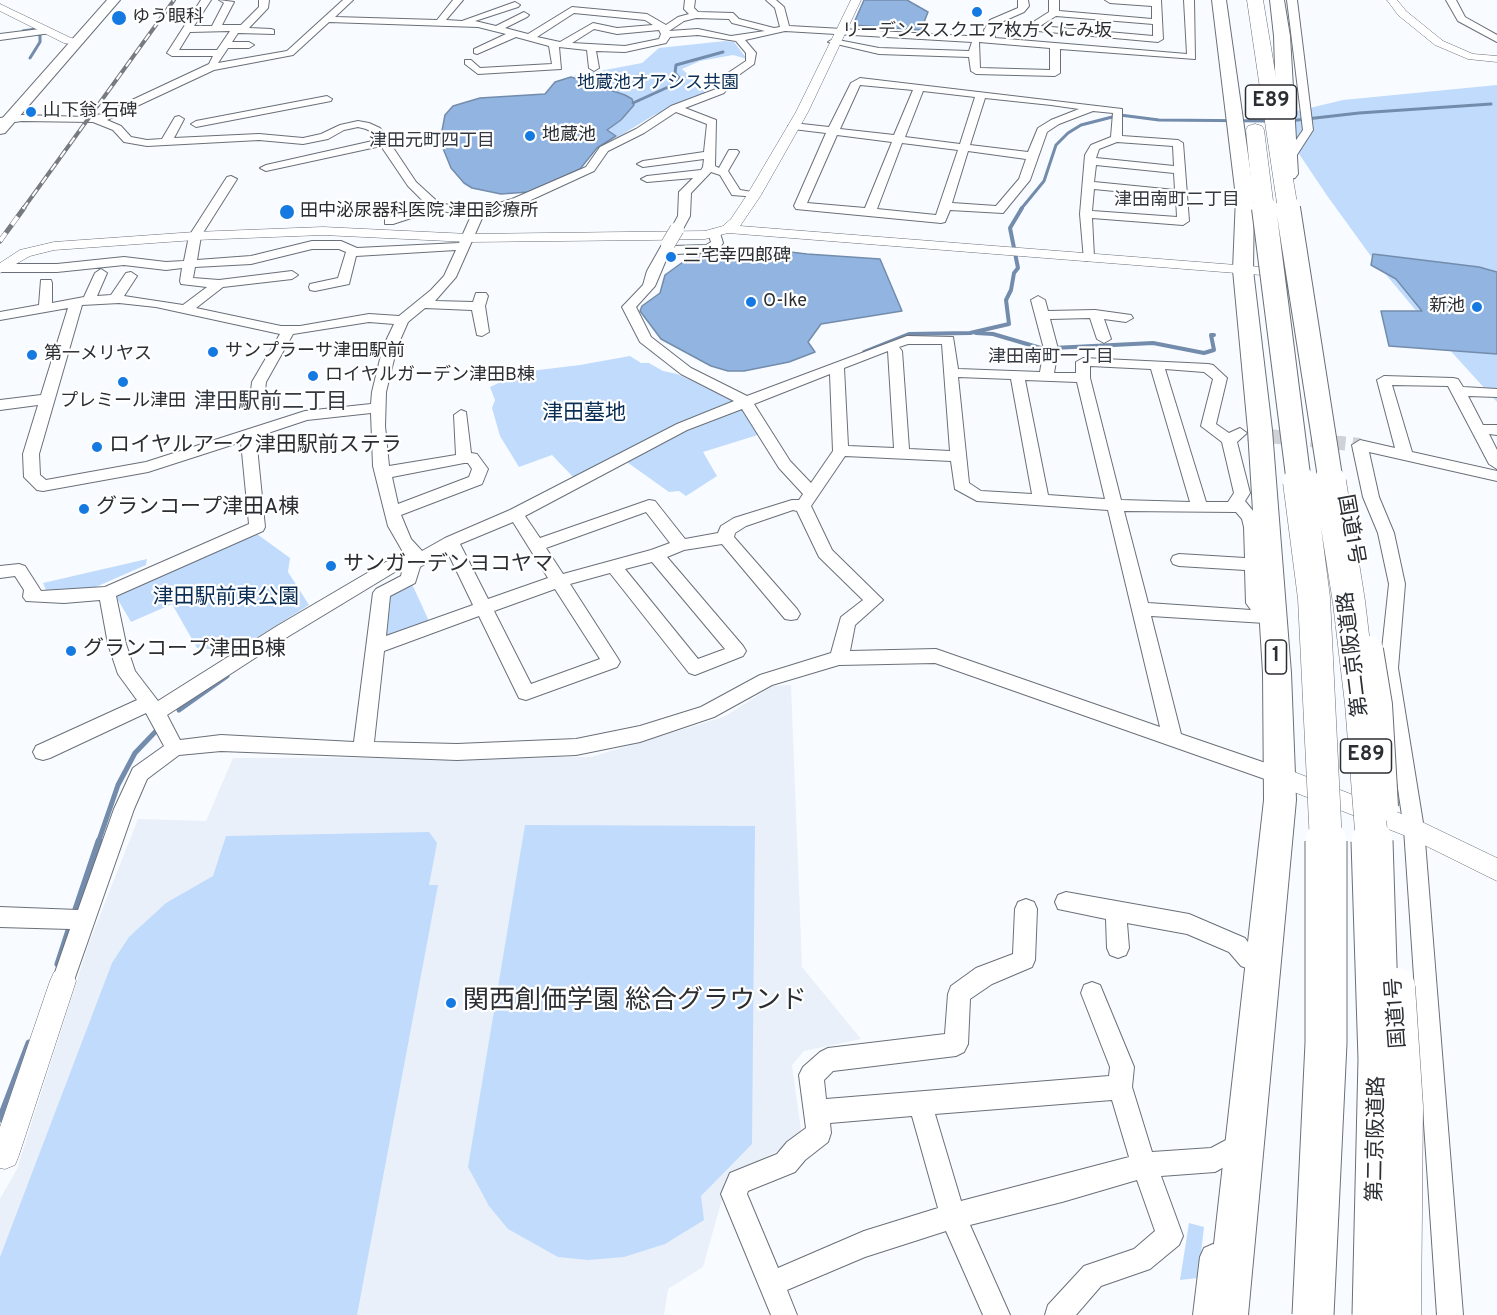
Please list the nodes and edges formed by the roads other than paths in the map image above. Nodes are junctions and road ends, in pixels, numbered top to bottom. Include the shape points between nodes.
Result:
1 (114, 0) edge
2 (206, 0) edge
3 (264, 0) edge
4 (348, 0) edge
5 (458, 0) edge
6 (690, 0) edge
7 (771, 0) edge
8 (856, 0) edge
9 (1023, 0) edge
10 (1054, 0) edge
11 (1110, 0) edge
12 (1189, 0) edge
13 (1219, 0) edge
14 (1240, 0) edge
15 (1255, 0) edge
16 (1277, 0) edge
17 (1292, 0) edge
18 (1392, 0) edge
19 (1450, 0) edge
20 (231, 1) edge
21 (1156, 2) edge
22 (515, 5) dead end
23 (3, 10) edge
24 (1054, 13) junction
25 (524, 15) dead end
26 (696, 15) junction
27 (326, 19) junction
28 (440, 22) junction
29 (1157, 22) junction
30 (462, 23) junction
31 (216, 28) junction
32 (189, 29) junction
33 (236, 29) junction
34 (497, 29) junction
35 (782, 29) junction
36 (664, 30) junction
37 (48, 31) junction
38 (613, 31) junction
39 (271, 32) dead end
40 (515, 34) junction
41 (896, 35) junction
42 (0, 37) edge
43 (837, 37) junction
44 (528, 38) junction
45 (976, 39) junction
46 (1497, 39) edge
47 (740, 40) junction
48 (990, 40) junction
49 (77, 42) junction
50 (558, 44) junction
51 (249, 45) dead end
52 (1055, 45) junction
53 (586, 47) junction
54 (222, 49) junction
55 (624, 49) junction
56 (477, 51) dead end
57 (892, 52) junction
58 (973, 54) junction
59 (1497, 59) edge
60 (468, 62) dead end
61 (629, 63) dead end
62 (211, 67) junction
63 (594, 68) dead end
64 (1251, 86) dead end
65 (919, 87) junction
66 (1049, 88) junction
67 (981, 94) junction
68 (327, 99) dead end
69 (675, 108) junction
70 (1097, 108) junction
71 (1253, 109) dead end
72 (105, 117) junction
73 (179, 119) dead end
74 (228, 119) junction
75 (3, 123) edge
76 (196, 124) dead end
77 (265, 124) junction
78 (794, 126) junction
79 (833, 131) junction
80 (218, 139) junction
81 (898, 139) junction
82 (1116, 139) junction
83 (166, 142) junction
84 (383, 142) junction
85 (965, 147) junction
86 (733, 152) dead end
87 (710, 155) junction
88 (1032, 156) junction
89 (1091, 161) junction
90 (1287, 162) junction
91 (643, 164) dead end
92 (707, 170) junction
93 (1179, 170) junction
94 (271, 171) dead end
95 (722, 172) junction
96 (231, 179) dead end
97 (647, 179) dead end
98 (1089, 185) junction
99 (1181, 194) junction
100 (754, 195) junction
101 (1282, 202) junction
102 (435, 206) junction
103 (947, 206) junction
104 (870, 211) junction
105 (478, 214) junction
106 (1086, 214) junction
107 (389, 221) dead end
108 (721, 231) junction
109 (195, 236) junction
110 (466, 242) junction
111 (664, 250) junction
112 (353, 251) junction
113 (1089, 257) junction
114 (190, 264) junction
115 (0, 269) edge
116 (1243, 270) junction
117 (101, 273) dead end
118 (1308, 274) junction
119 (292, 275) dead end
120 (131, 276) dead end
121 (46, 283) dead end
122 (219, 284) junction
123 (315, 287) dead end
124 (115, 299) junction
125 (1038, 300) dead end
126 (82, 301) junction
127 (421, 304) junction
128 (45, 308) junction
129 (184, 310) junction
130 (1095, 314) junction
131 (1042, 315) junction
132 (0, 316) edge
133 (1126, 318) dead end
134 (402, 320) junction
135 (289, 330) junction
136 (482, 332) dead end
137 (1104, 339) dead end
138 (891, 345) junction
139 (1157, 365) junction
140 (837, 367) junction
141 (953, 373) junction
142 (1017, 375) junction
143 (1046, 376) junction
144 (1083, 378) junction
145 (1458, 391) junction
146 (258, 392) dead end
147 (1497, 393) edge
148 (47, 399) junction
149 (745, 401) junction
150 (0, 405) edge
151 (379, 408) junction
152 (461, 415) dead end
153 (1478, 429) junction
154 (1497, 430) edge
155 (248, 435) junction
156 (841, 451) junction
157 (902, 454) junction
158 (1405, 455) junction
159 (958, 456) junction
160 (464, 458) junction
161 (1497, 464) edge
162 (383, 474) junction
163 (1497, 476) edge
164 (808, 499) junction
165 (1041, 501) junction
166 (1236, 502) junction
167 (1115, 505) junction
168 (1200, 506) junction
169 (393, 512) junction
170 (516, 514) junction
171 (726, 538) junction
172 (1266, 539) junction
173 (451, 542) junction
174 (537, 545) junction
175 (681, 545) junction
176 (656, 555) junction
177 (416, 557) junction
178 (1179, 560) dead end
179 (1255, 565) junction
180 (613, 566) junction
181 (0, 572) edge
182 (558, 581) junction
183 (107, 593) junction
184 (1141, 609) junction
185 (483, 610) junction
186 (791, 614) dead end
187 (1265, 616) junction
188 (377, 646) junction
189 (838, 658) junction
190 (153, 708) junction
191 (1173, 739) junction
192 (175, 748) junction
193 (363, 750) junction
194 (43, 752) dead end
195 (1276, 775) junction
196 (1414, 829) junction
197 (1497, 870) edge
198 (1066, 902) dead end
199 (1026, 909) dead end
200 (1116, 913) junction
201 (0, 917) edge
202 (84, 920) junction
203 (1118, 948) dead end
204 (1249, 959) junction
205 (63, 981) joint
206 (1092, 993) dead end
207 (1120, 1087) junction
208 (920, 1103) junction
209 (816, 1112) junction
210 (1226, 1152) junction
211 (2, 1158) edge
212 (1144, 1165) junction
213 (953, 1216) junction
214 (773, 1283) junction
215 (993, 1313) edge
216 (784, 1315) edge
217 (1058, 1315) edge
218 (1206, 1315) edge
219 (1227, 1315) edge
220 (1313, 1315) edge
221 (1373, 1315) edge
222 (1402, 1315) edge
223 (1450, 1315) edge

1 - 49 main road
2 - 32 street
3 - 33 street via 263,8 244,28
4 - 27 street
5 - 28 street
6 - 26 street via 689,9
7 - 35 street via 779,7
8 - 43 street
9 - 48 street via 1020,10 993,22
10 - 24 street
11 - 21 street
12 - 52 street via 1192,57
13 - 116 highway, 1 via 1245,197
14 - 64 highway, E89
15 - 101 highway, 第二京阪道路 / E89
16 - 90 highway, 国道1号
17 - 90 street via 1308,130
18 - 59 street via 1439,43 1472,57
19 - 46 street via 1461,19
20 - 31 street
21 - 29 street
22 - 30 street
23 - 37 street
24 - 29 street
24 - 29 street via 1030,28 1158,39
25 - 34 street
26 - 35 street via 734,15 735,21 753,27
26 - 36 street via 681,18
27 - 28 street
27 - 62 street via 290,53
28 - 30 street
30 - 34 street
31 - 32 street
31 - 33 street
32 - 54 street via 172,53
33 - 39 street
33 - 54 street
34 - 40 street
35 - 43 street
35 - 47 street
36 - 38 street
36 - 44 street via 647,17 572,10
36 - 47 street
36 - 55 street via 663,41
37 - 42 street
37 - 49 street
38 - 50 street via 593,26
38 - 53 street via 593,38
40 - 44 street
40 - 56 street
41 - 43 street
41 - 45 street
41 - 57 street
43 - 57 street
43 - 78 street
44 - 50 street
45 - 48 street
45 - 58 street
47 - 69 street via 751,53 751,62 732,75 720,91
48 - 52 street
49 - 75 main road
50 - 53 street
50 - 60 street via 557,67 478,71
51 - 54 street
52 - 66 street via 1055,73
53 - 55 street
53 - 63 street
54 - 62 street
55 - 61 street
57 - 58 street
58 - 66 street via 976,70
62 - 72 street
65 - 67 street
65 - 79 street via 856,83
65 - 81 street
66 - 67 street
66 - 70 street
67 - 85 street
68 - 77 street
69 - 87 street via 712,122
69 - 105 street via 604,149 590,169 516,202
70 - 82 street via 1118,111
70 - 88 street via 1042,130
71 - 101 highway, 第二京阪道路 / E89
72 - 75 street
72 - 83 street via 98,121 117,128 128,140
73 - 83 street
74 - 76 street
74 - 77 street
74 - 80 street
77 - 80 street
77 - 84 street via 303,141 358,124 376,130
78 - 79 street
78 - 100 street
79 - 81 street
79 - 104 street via 801,206
80 - 83 street
81 - 85 street
81 - 104 street
82 - 89 street via 1095,147
82 - 93 street via 1178,143
84 - 94 street
84 - 102 street via 412,184
85 - 88 street
85 - 103 street
86 - 95 street
87 - 91 street
87 - 92 street
88 - 103 street via 1024,180 999,210
89 - 93 street
89 - 98 street
90 - 101 highway, 国道1号
92 - 95 street
92 - 97 street
92 - 111 street, bridge via 686,192 684,216
93 - 99 street
95 - 100 street via 736,193
96 - 109 street
98 - 99 street
98 - 106 street
99 - 106 street via 1183,221
100 - 108 street via 736,222
101 - 118 highway, 国道1号
101 - 220 highway, 第二京阪道路 / E89, bridge via 1314,598 1327,856 1326,1043
101 - 221 highway, 第二京阪道路 / E89, bridge via 1350,602 1361,703 1372,842 1379,1059
102 - 105 street
102 - 107 street
103 - 104 street via 941,219
105 - 110 street
106 - 113 street
108 - 110 street
108 - 111 street via 717,243 709,249
108 - 113 street
109 - 110 street via 322,231
109 - 114 street
109 - 115 street via 54,246 26,254
110 - 112 street
110 - 127 street via 450,277
111 - 149 street via 649,286 629,307 645,339 686,371
112 - 114 street via 342,245 312,245 251,260
112 - 123 street via 344,281
113 - 116 street
114 - 115 street via 166,266 124,261
114 - 122 street via 186,281
116 - 118 street
116 - 172 highway, 1 via 1260,430
117 - 126 street
118 - 222 highway, 国道1号, bridge via 1378,705 1404,1107
119 - 122 street
120 - 124 street
121 - 128 street
122 - 129 street
124 - 126 street
124 - 129 street
125 - 131 street
126 - 128 street
126 - 148 street
127 - 134 street
127 - 136 street via 480,301
128 - 132 street
129 - 135 street
130 - 131 street
130 - 133 street
130 - 137 street
131 - 143 street via 1051,349
134 - 135 street via 369,318
134 - 151 street via 383,372
135 - 146 street via 259,382
138 - 140 street
138 - 141 street via 907,340 948,340
138 - 157 street via 895,351
139 - 144 street via 1083,362
139 - 166 street via 1208,368 1220,378 1208,426 1235,436 1232,459 1242,493
139 - 168 street
140 - 149 street
140 - 156 street
141 - 142 street
141 - 159 street
142 - 143 street
142 - 165 street
143 - 144 street
144 - 167 street
145 - 147 street
145 - 153 street
145 - 158 street via 1453,382 1384,381
148 - 150 street
148 - 155 street via 31,454 32,477 42,486 148,467
149 - 164 street
149 - 170 street via 682,427
151 - 155 street via 305,416
151 - 162 street
152 - 160 street
153 - 154 street
153 - 161 street
155 - 183 street via 258,526
156 - 157 street
156 - 164 street
157 - 159 street
158 - 163 street
158 - 196 street via 1360,445 1397,584 1389,668
159 - 165 street via 961,485 977,496
160 - 162 street
160 - 169 street via 472,458 480,469 476,480
162 - 169 street
164 - 171 street via 740,522 727,530
164 - 189 street via 825,553 874,600 847,622
165 - 167 street
166 - 168 street via 1232,507
166 - 179 street via 1250,517
167 - 168 street
167 - 184 street
169 - 177 street via 404,542
170 - 173 street
170 - 174 street
171 - 175 street
171 - 186 street
172 - 187 street via 1261,558
172 - 195 highway, 1 via 1277,673
173 - 177 street
173 - 185 street
174 - 175 street via 649,505
174 - 182 street
175 - 176 street
176 - 180 street
176 - 180 street via 737,651 695,668
177 - 188 street via 408,579 382,593
177 - 190 street
178 - 179 street
179 - 187 street via 1255,603
180 - 182 street
181 - 183 street via 19,570 33,589 32,597
182 - 185 street
182 - 185 street via 611,662 526,693
183 - 190 street via 127,674
184 - 187 street
184 - 191 street
185 - 188 street
187 - 195 street
188 - 193 street
189 - 191 street via 936,656
189 - 193 street via 766,680 707,712 640,734 586,745 457,752
190 - 192 street
190 - 194 street
191 - 195 street
192 - 193 street via 221,743
192 - 202 street via 140,774
195 - 196 street
195 - 204 street
195 - 219 highway, 1 via 1280,800
196 - 197 street
196 - 223 street
198 - 200 street
199 - 209 street via 1024,960 984,976 959,994 956,1044 828,1060 811,1075
200 - 203 street
200 - 204 street via 1189,924 1237,945
201 - 202 street
202 - 205 street
204 - 210 street
205 - 211 street
206 - 207 street via 1122,1067
207 - 208 street
207 - 212 street
208 - 209 street
208 - 213 street
209 - 214 street via 819,1133 786,1163 739,1182 734,1194
210 - 212 street via 1215,1160
210 - 218 street
212 - 213 street
212 - 217 street via 1170,1236 1141,1260 1093,1275
213 - 214 street via 864,1244
213 - 215 street
214 - 216 street

